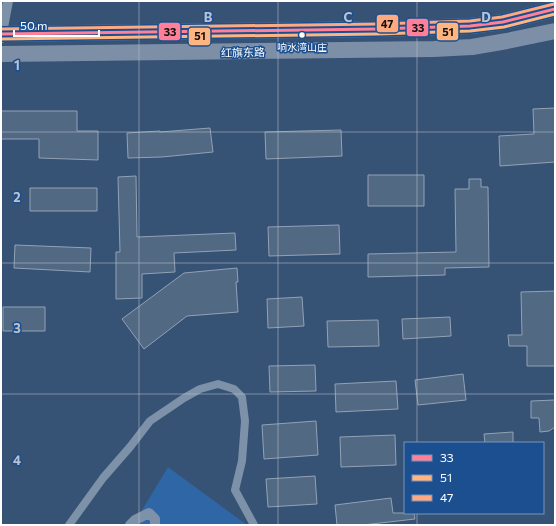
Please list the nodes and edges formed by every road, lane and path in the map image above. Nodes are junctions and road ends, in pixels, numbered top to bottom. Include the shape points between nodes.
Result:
1 (8, 1) edge
2 (555, 9) edge
3 (555, 31) edge
4 (1, 35) edge
5 (1, 54) edge
6 (70, 525) edge
7 (130, 525) edge
8 (155, 525) edge
9 (254, 525) edge

1 - 4 street
2 - 4 main road, 红旗东路 via 503,22 470,26
3 - 5 main road, 红旗东路 via 472,47 434,49
6 - 9 street via 103,478 150,421 200,389 218,384 234,389 242,397 245,421 242,461 236,490
7 - 8 street via 134,520 149,513 155,519

